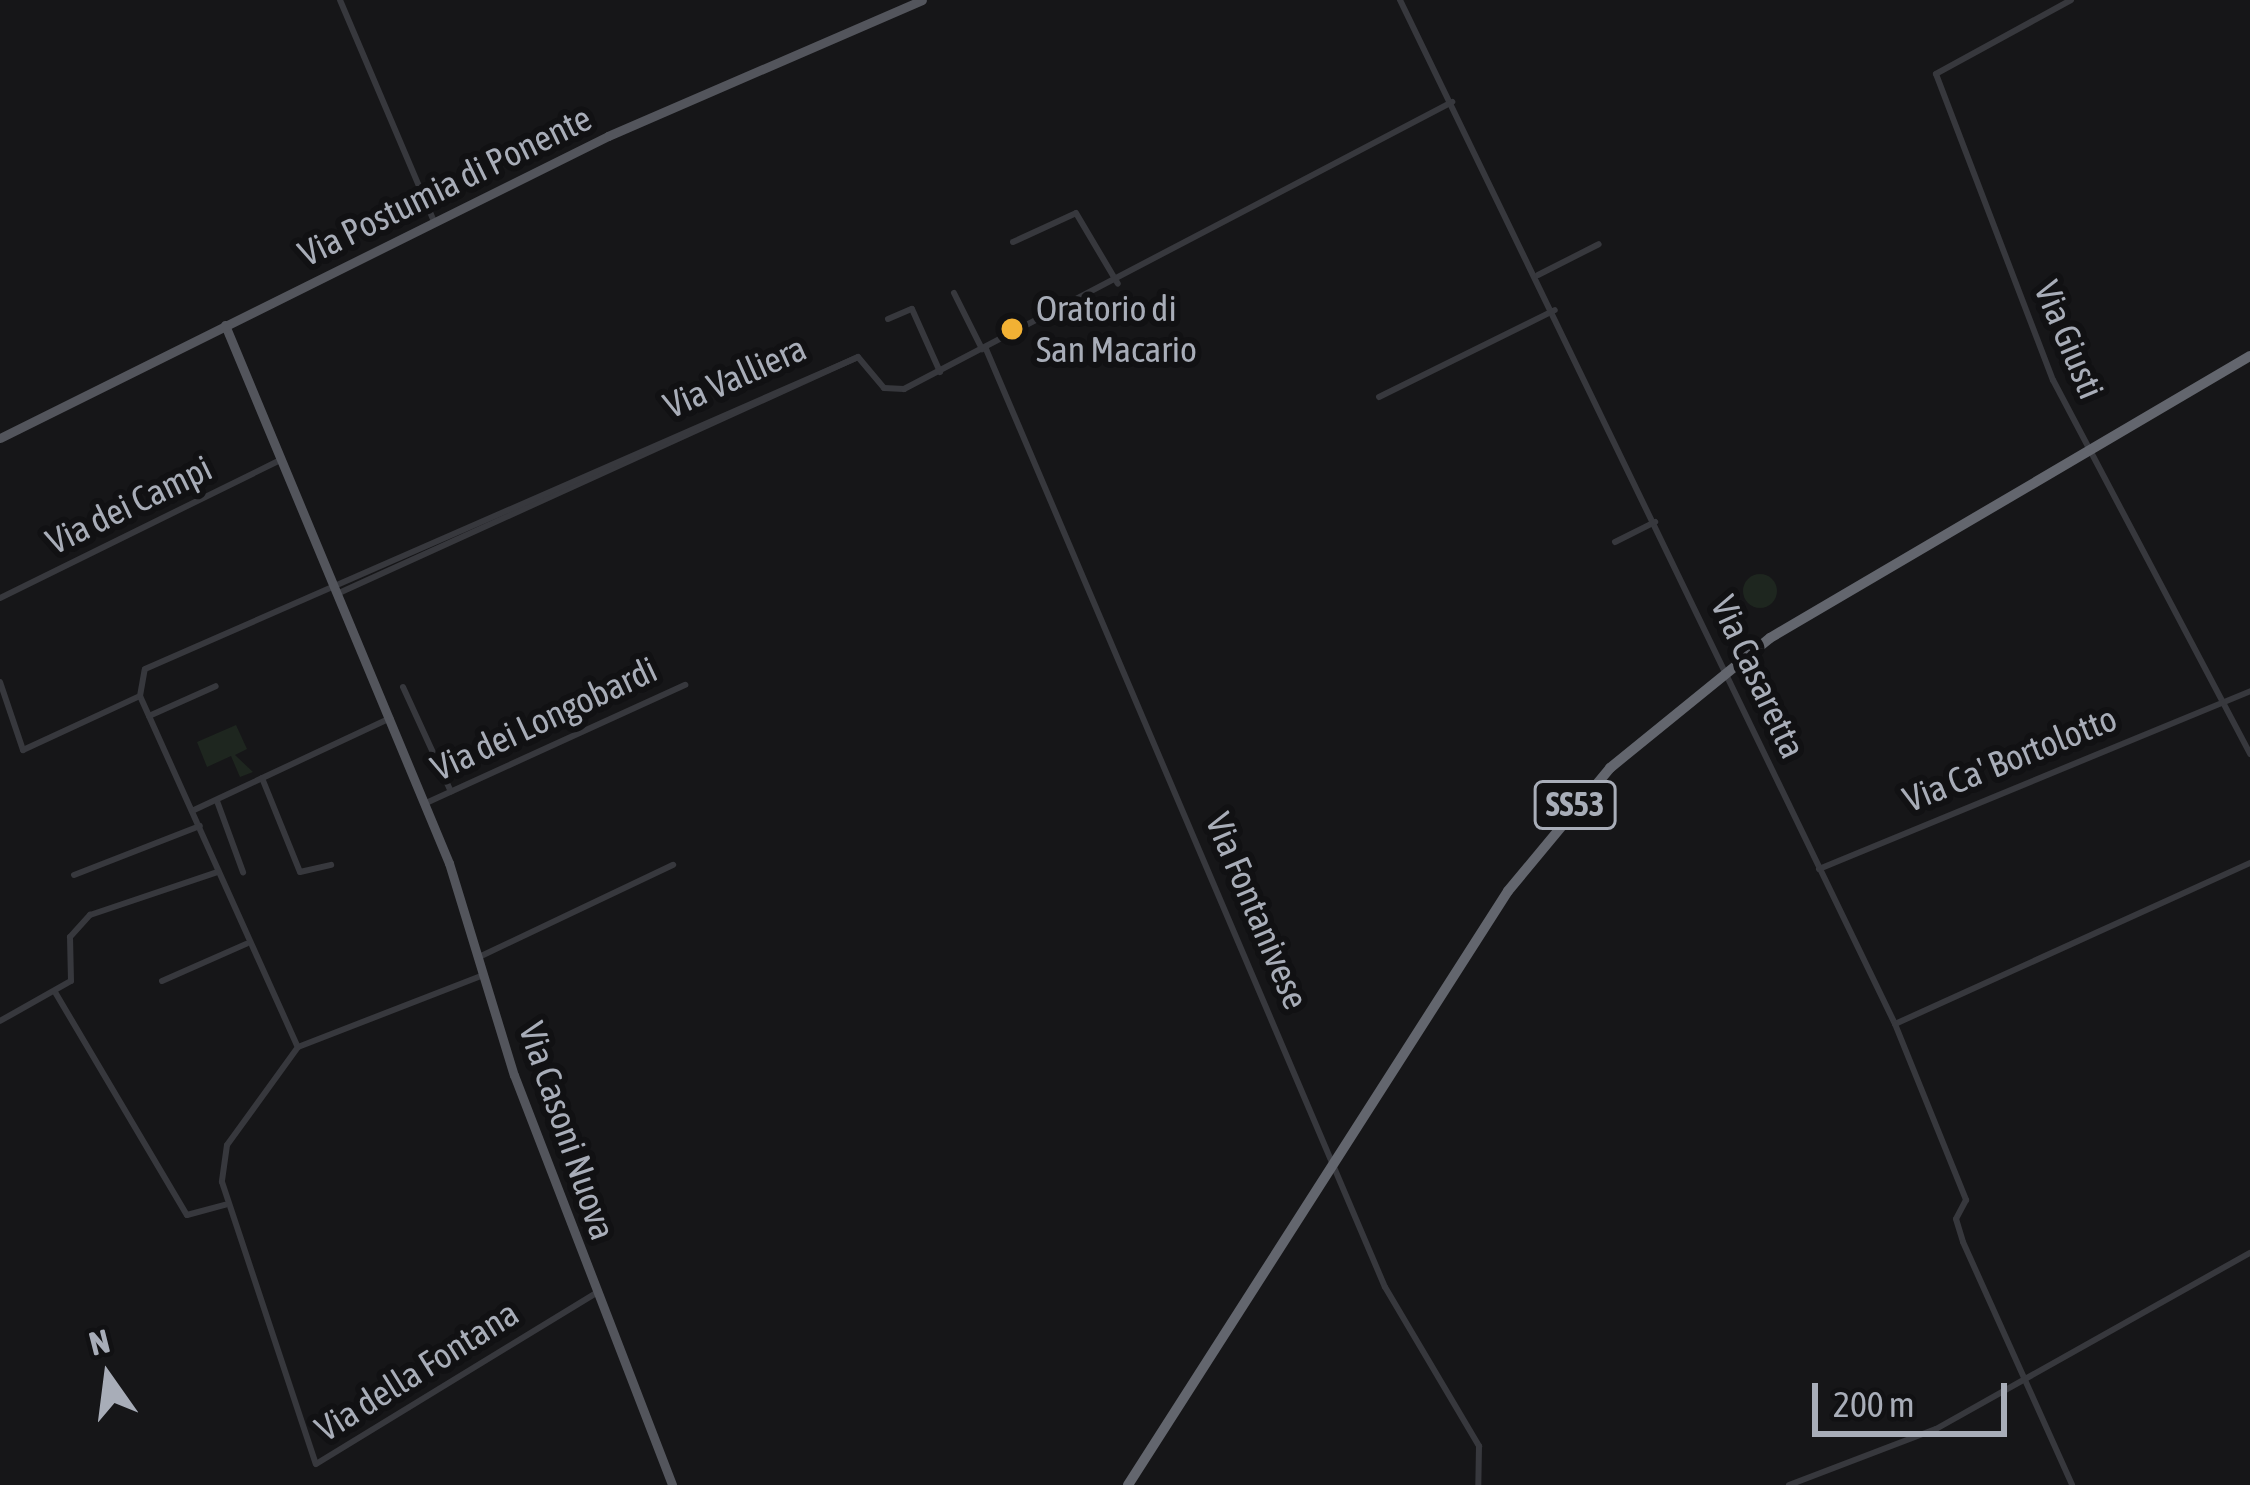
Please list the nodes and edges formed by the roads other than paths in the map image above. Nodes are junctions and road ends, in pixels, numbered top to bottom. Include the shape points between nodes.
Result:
1 (340, 0) edge
2 (922, 0) edge
3 (1400, 0) edge
4 (2071, 0) edge
5 (1452, 101) junction
6 (434, 221) junction
7 (1013, 242) dead end
8 (1599, 244) dead end
9 (1538, 275) junction
10 (1118, 284) junction
11 (954, 293) dead end
12 (1556, 310) junction
13 (888, 319) dead end
14 (225, 325) junction
15 (984, 350) junction
16 (2250, 356) edge
17 (940, 372) junction
18 (1379, 397) dead end
19 (0, 438) edge
20 (281, 460) junction
21 (1655, 522) junction
22 (1615, 542) dead end
23 (338, 590) junction
24 (0, 598) edge
25 (0, 682) edge
26 (685, 685) dead end
27 (216, 686) dead end
28 (403, 687) dead end
29 (2250, 691) edge
30 (140, 696) junction
31 (2223, 703) junction
32 (149, 716) junction
33 (390, 718) junction
34 (2250, 754) edge
35 (262, 778) junction
36 (451, 792) junction
37 (217, 801) junction
38 (426, 803) junction
39 (194, 811) junction
40 (200, 826) junction
41 (2250, 863) edge
42 (331, 865) dead end
43 (674, 865) dead end
44 (1819, 868) junction
45 (218, 872) junction
46 (243, 872) dead end
47 (74, 875) dead end
48 (246, 944) junction
49 (479, 957) junction
50 (484, 975) junction
51 (162, 981) dead end
52 (55, 992) junction
53 (0, 1021) edge
54 (1895, 1024) junction
55 (298, 1047) junction
56 (225, 1204) junction
57 (2250, 1253) edge
58 (596, 1293) junction
59 (2020, 1378) junction
60 (672, 1485) edge
61 (1128, 1485) edge
62 (1478, 1485) edge
63 (1789, 1485) edge
64 (2072, 1485) edge

1 - 6 street
2 - 6 main road, Via Postumia di Ponente
3 - 5 street, Via Casaretta
4 - 31 street, Via Giusti via 1936,74 2079,432
5 - 9 street, Via Casaretta
5 - 10 street via 1148,255
6 - 14 main road, Via Postumia di Ponente
7 - 10 street via 1076,213
8 - 9 street
9 - 12 street, Via Casaretta
10 - 15 street
11 - 15 street, Via Fontanivese
12 - 18 street
12 - 21 street, Via Casaretta
13 - 17 street via 912,309
14 - 19 main road, Via Postumia di Ponente
14 - 20 main road, Via Casoni Nuova
15 - 17 street
15 - 62 street, Via Fontanivese via 1385,1287 1479,1446
16 - 61 highway, SS53 via 1770,638 1610,768 1508,891
17 - 23 street, Via Valliera via 892,392 858,357
20 - 23 main road, Via Casoni Nuova
20 - 24 street, Via dei Campi
21 - 22 street
21 - 44 street, Via Casaretta
23 - 30 street, Via Valliera via 146,669
23 - 33 main road, Via Casoni Nuova
25 - 30 street via 23,750
26 - 36 street, Via dei Longobardi
27 - 32 street
28 - 36 street
29 - 31 street, Via Ca' Bortolotto
30 - 32 street
31 - 34 street, Via Giusti
31 - 44 street, Via Ca' Bortolotto
32 - 39 street
33 - 35 street
33 - 38 main road, Via Casoni Nuova
35 - 37 street
35 - 42 street via 300,872
36 - 38 street, Via dei Longobardi
37 - 39 street
37 - 46 street
38 - 49 main road, Via Casoni Nuova
39 - 40 street
40 - 45 street
40 - 47 street
41 - 54 street
43 - 49 street
44 - 54 street, Via Casaretta
45 - 48 street
45 - 52 street via 74,926 77,973
48 - 51 street
48 - 55 street
49 - 50 main road, Via Casoni Nuova
50 - 55 street
50 - 58 main road, Via Casoni Nuova
52 - 53 street
52 - 56 street via 187,1214
54 - 59 street, Via Casaretta via 1966,1200 1956,1219 1963,1242
55 - 56 street, Via della Fontana via 227,1145
56 - 58 street, Via della Fontana via 316,1464
57 - 59 street
58 - 60 main road, Via Casoni Nuova
59 - 63 street via 1936,1429
59 - 64 street, Via Casaretta

